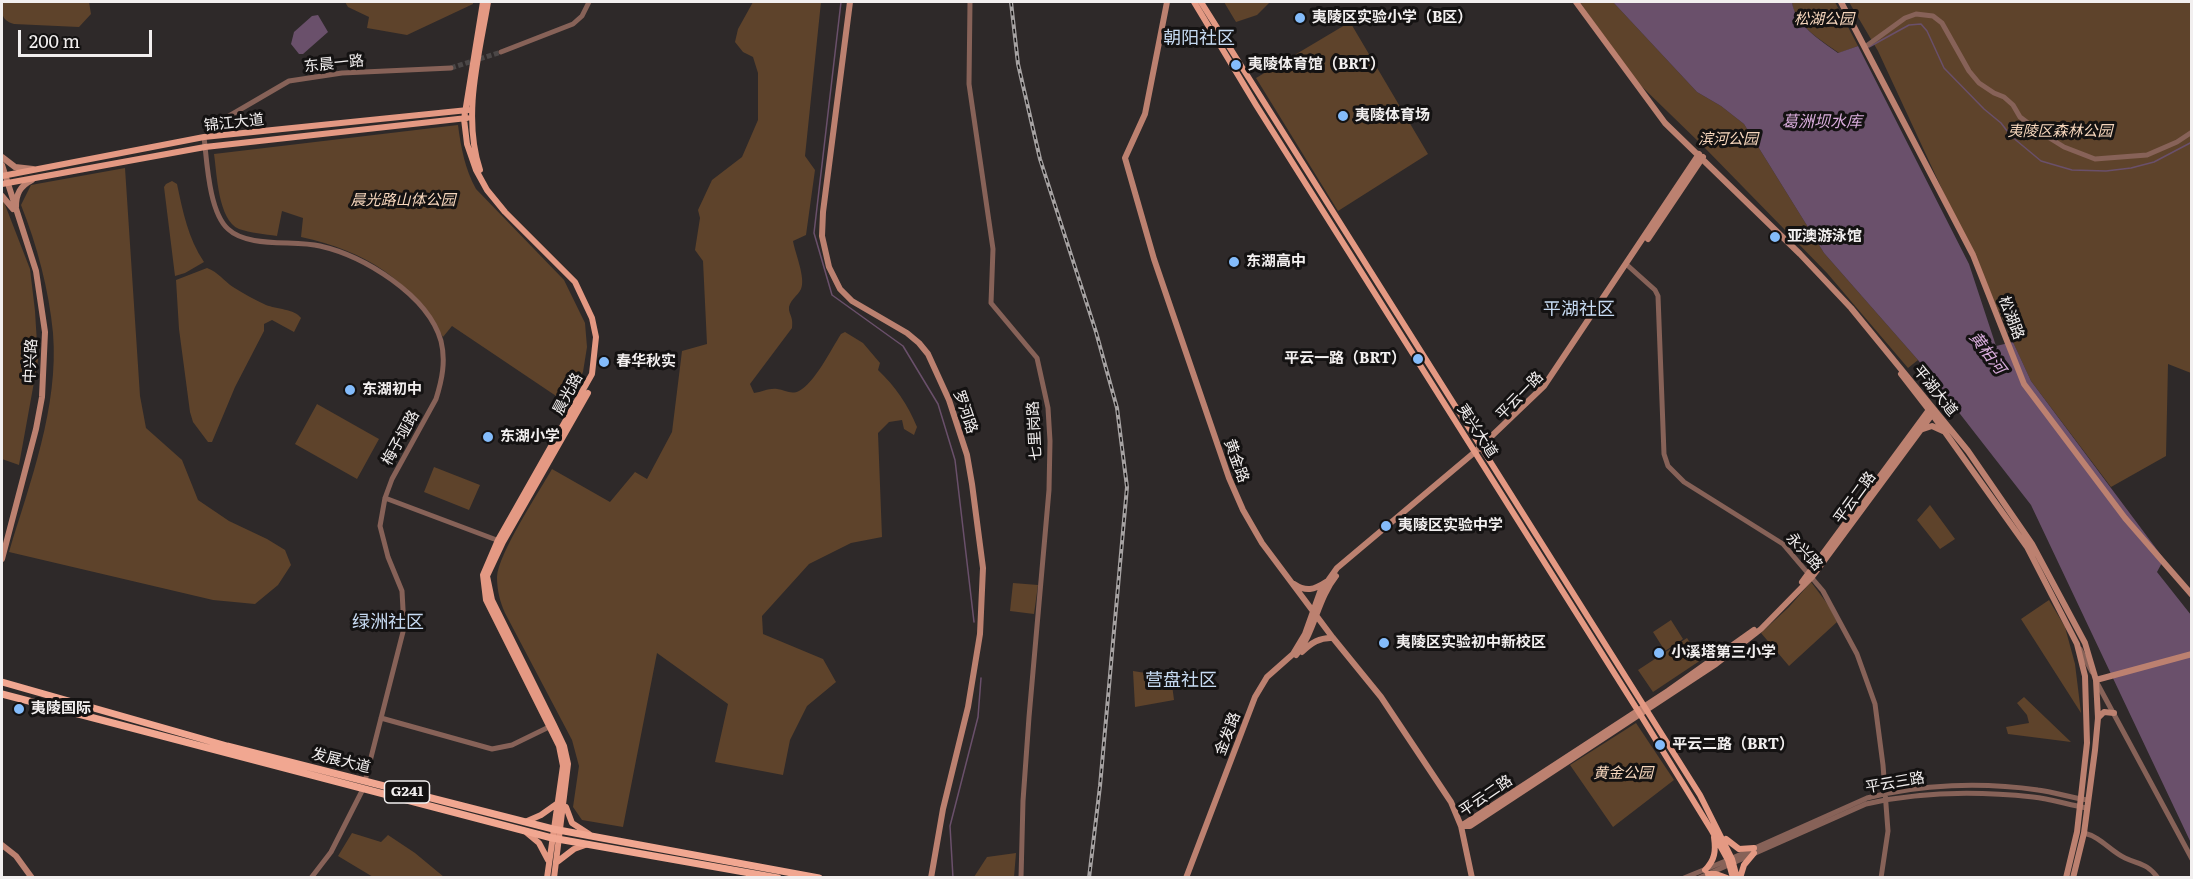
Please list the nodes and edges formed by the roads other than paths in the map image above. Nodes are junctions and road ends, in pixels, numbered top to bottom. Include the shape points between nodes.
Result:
1 (483, 2) edge
2 (489, 2) edge
3 (589, 2) edge
4 (850, 2) edge
5 (970, 2) edge
6 (1167, 2) edge
7 (1194, 2) edge
8 (1201, 2) edge
9 (1574, 2) edge
10 (1842, 2) edge
11 (1865, 47) junction
12 (501, 52) tunnel mouth
13 (451, 68) tunnel mouth
14 (468, 110) junction
15 (229, 116) dead end
16 (467, 118) junction
17 (2192, 132) edge
18 (204, 137) junction
19 (205, 147) junction
20 (2, 157) edge
21 (1700, 157) junction
22 (2, 165) edge
23 (36, 170) junction
24 (3, 176) edge
25 (37, 178) junction
26 (4, 184) edge
27 (2, 196) edge
28 (16, 214) junction
29 (1628, 265) junction
30 (1932, 410) junction
31 (1918, 433) junction
32 (1948, 435) junction
33 (1480, 451) junction
34 (385, 498) junction
35 (500, 541) junction
36 (3, 543) edge
37 (2, 559) edge
38 (1810, 575) junction
39 (1291, 582) junction
40 (1326, 582) junction
41 (2192, 595) edge
42 (1315, 613) junction
43 (1333, 638) junction
44 (2077, 644) junction
45 (2192, 654) edge
46 (1292, 660) junction
47 (2096, 680) junction
48 (2, 682) edge
49 (2, 694) edge
50 (1642, 710) junction
51 (2114, 713) junction
52 (381, 718) junction
53 (2098, 718) junction
54 (552, 726) junction
55 (365, 781) junction
56 (363, 789) junction
57 (1886, 796) junction
58 (2080, 799) junction
59 (2088, 800) junction
60 (561, 802) junction
61 (2079, 807) junction
62 (2087, 808) junction
63 (525, 822) junction
64 (1461, 826) junction
65 (557, 830) junction
66 (1715, 830) junction
67 (524, 831) junction
68 (2084, 833) junction
69 (556, 838) junction
70 (591, 840) junction
71 (2, 845) edge
72 (1754, 851) junction
73 (2192, 859) edge
74 (549, 861) junction
75 (557, 862) junction
76 (1731, 862) junction
77 (1707, 872) junction
78 (32, 878) edge
79 (311, 878) edge
80 (547, 878) edge
81 (554, 878) edge
82 (778, 878) edge
83 (819, 878) edge
84 (931, 878) edge
85 (1021, 878) edge
86 (1188, 878) edge
87 (1474, 878) edge
88 (1684, 878) edge
89 (1699, 878) edge
90 (1727, 878) edge
91 (1737, 878) edge
92 (1881, 878) edge
93 (2066, 878) edge
94 (2073, 878) edge
95 (2158, 878) edge

1 - 14 main road, 晨光路
2 - 14 main road, 晨光路
3 - 12 street via 573,24
4 - 84 main road, 罗河路 via 822,236 829,267 840,289 852,301 919,343 939,375 967,455 983,568 975,667
5 - 85 street, 七里岗路 via 969,84 993,249 991,303 1037,358 1048,408 1050,441 1023,801
6 - 39 main road, 黄金路 via 1145,114 1125,158 1154,259 1229,478 1262,543
7 - 33 main road, 夷兴大道 via 1256,105
8 - 33 main road, 夷兴大道
9 - 21 main road, 平湖大道 via 1663,125
10 - 11 main road
11 - 17 street via 1905,18 1916,14 1932,16 1942,22 1979,83 2004,97 2019,117 2040,132 2095,159 2147,154
11 - 41 main road, 松湖路 via 1973,255 2024,384 2125,518
13 - 15 street, 东晨一路 via 289,81
14 - 16 main road, 晨光路
14 - 18 main road, 锦江大道
16 - 19 main road, 锦江大道
16 - 35 main road, 晨光路 via 467,144 487,190 575,282 592,318 596,337 592,374
18 - 19 street, 梅子垭路
18 - 23 main road, 锦江大道
19 - 25 main road, 锦江大道
19 - 34 street, 梅子垭路 via 215,207 228,229 243,238 306,243 358,259 407,292 438,335 444,364 440,387
20 - 23 main road via 15,167
21 - 29 main road, 平云一路
21 - 30 main road, 平湖大道 via 1848,310
22 - 24 main road, 中兴路
23 - 24 main road, 锦江大道
24 - 26 main road, 中兴路
25 - 26 main road, 锦江大道
25 - 28 main road via 19,190
26 - 28 main road, 中兴路
27 - 28 main road
28 - 36 main road, 中兴路 via 36,271 45,332 42,397 36,429
29 - 33 main road, 平云一路 via 1546,389
29 - 38 street, 永兴路 via 1658,296 1664,454 1668,466 1684,482 1783,544
30 - 31 main road, 平云二路
30 - 32 main road, 平湖大道
30 - 38 main road, 平云二路
30 - 47 main road, 平湖大道 via 1968,451 2032,544 2085,643
31 - 32 main road via 1932,426
31 - 38 main road, 平云二路
32 - 44 main road, 平湖大道 via 2027,547
33 - 40 main road, 平云一路 via 1337,568
33 - 42 main road, 平云一路 via 1340,570
33 - 50 main road, 夷兴大道
34 - 35 street
34 - 52 street, 梅子垭路 via 380,526 402,591 404,628
35 - 54 main road, 晨光路 via 483,575 486,600
36 - 37 main road, 中兴路
38 - 50 main road, 平云二路 via 1752,637
38 - 57 street, 永兴路 via 1832,605 1857,654 1875,704
39 - 40 main road via 1305,590
39 - 42 main road, 黄金路
40 - 42 main road, 平云一路
42 - 43 main road, 黄金路
42 - 46 main road, 金发路 via 1301,650
42 - 86 main road, 金发路 via 1293,654 1268,677 1255,697
43 - 46 main road via 1312,642
43 - 64 main road, 黄金路 via 1381,697 1451,802
44 - 47 street
44 - 58 main road, 平湖大道 via 2085,676 2087,743
45 - 47 main road
46 - 86 main road, 金发路 via 1270,679 1258,698
47 - 51 street
47 - 53 main road, 平湖大道
48 - 55 highway, 发展大道 / G241
49 - 56 highway, 发展大道 / G241
50 - 64 main road, 平云二路
50 - 66 main road, 夷兴大道
51 - 53 main road via 2104,712
51 - 73 street
52 - 54 street via 492,749 512,745
52 - 55 street, 梅子垭路
53 - 59 main road, 平湖大道
54 - 60 main road, 晨光路 via 563,766
55 - 63 highway, 发展大道 / G241
56 - 67 highway, 发展大道 / G241
56 - 79 street via 331,852
57 - 58 street, 平云三路 via 1990,786
57 - 61 street, 平云三路 via 1952,792 2035,797
57 - 72 street, 平云三路 via 1867,798
57 - 92 street, 永兴路 via 1888,831
58 - 59 street, 平云三路
58 - 61 main road, 平湖大道
59 - 62 main road, 平湖大道
60 - 63 main road
60 - 65 main road, 晨光路
60 - 70 main road via 572,823
61 - 62 street, 平云三路
61 - 93 main road, 平湖大道
62 - 68 main road, 平湖大道
63 - 65 highway, 发展大道 / G241
64 - 87 main road, 黄金路
65 - 69 main road, 晨光路
65 - 70 highway, 发展大道 / G241
66 - 72 main road via 1734,847
66 - 76 main road, 夷兴大道
66 - 77 main road via 1715,852
67 - 69 highway, 发展大道 / G241
67 - 74 main road via 539,843
68 - 94 main road, 平湖大道
68 - 95 street via 2095,836 2126,858 2143,863
69 - 70 highway, 发展大道 / G241
69 - 74 main road, 晨光路
69 - 75 main road, 晨光路
70 - 75 main road
70 - 82 highway, 发展大道 / G241
70 - 83 highway, 发展大道 / G241
71 - 78 main road
72 - 76 street, 平云三路
72 - 91 main road
74 - 80 main road, 晨光路
75 - 81 main road, 晨光路
76 - 77 street, 平云三路
76 - 91 main road, 夷兴大道
77 - 88 street, 平云三路
77 - 89 street, 平云三路
77 - 90 main road

